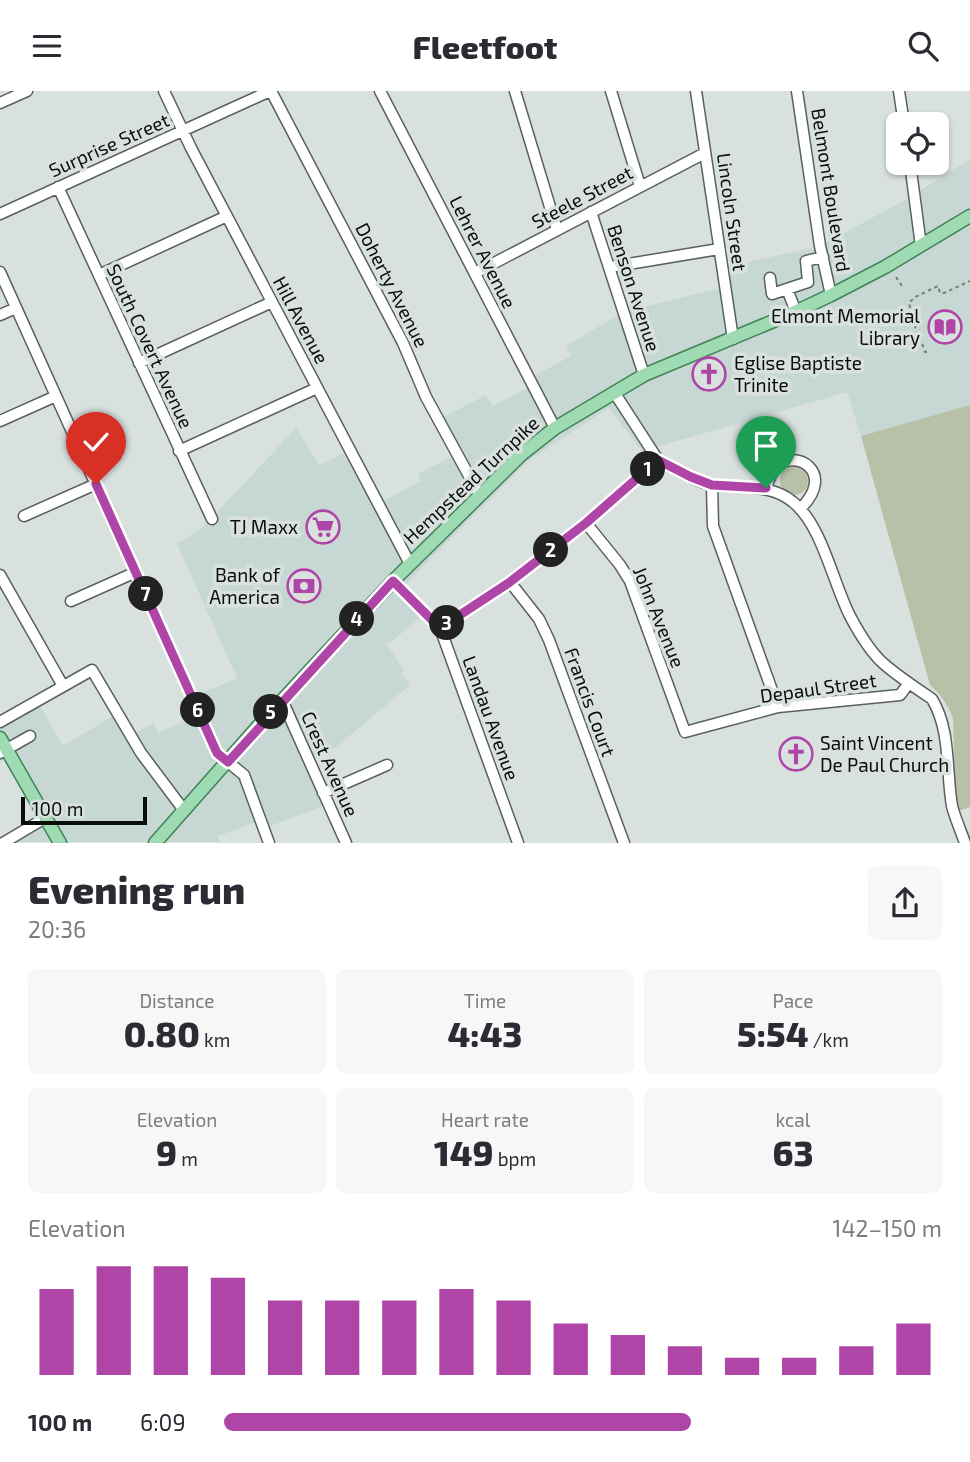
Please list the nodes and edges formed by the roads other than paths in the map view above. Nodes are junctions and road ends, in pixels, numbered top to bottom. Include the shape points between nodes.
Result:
1 (27, 91) edge
2 (164, 91) edge
3 (271, 91) edge
4 (380, 91) edge
5 (515, 91) edge
6 (611, 91) edge
7 (696, 91) edge
8 (797, 91) edge
9 (899, 91) edge
10 (0, 103) edge
11 (902, 112) edge
12 (183, 131) junction
13 (705, 153) junction
14 (912, 175) edge
15 (640, 186) junction
16 (58, 187) junction
17 (591, 212) junction
18 (0, 214) edge
19 (227, 216) junction
20 (970, 216) edge
21 (557, 230) junction
22 (921, 246) junction
23 (719, 249) junction
24 (823, 257) junction
25 (610, 267) junction
26 (0, 272) edge
27 (475, 273) junction
28 (99, 275) junction
29 (770, 278) dead end
30 (787, 289) junction
31 (831, 295) junction
32 (272, 302) junction
33 (16, 308) junction
34 (796, 312) junction
35 (0, 315) edge
36 (733, 339) junction
37 (139, 363) junction
38 (644, 375) junction
39 (317, 388) junction
40 (614, 392) junction
41 (56, 396) junction
42 (0, 422) edge
43 (555, 428) junction
44 (179, 451) junction
45 (658, 460) junction
46 (96, 484) junction
47 (712, 485) junction
48 (766, 488) junction
49 (480, 496) junction
50 (800, 509) junction
51 (24, 516) dead end
52 (212, 519) dead end
53 (586, 523) junction
54 (410, 564) junction
55 (136, 572) junction
56 (0, 575) edge
57 (393, 581) junction
58 (510, 582) junction
59 (71, 601) dead end
60 (440, 628) junction
61 (909, 683) junction
62 (63, 686) junction
63 (282, 700) junction
64 (778, 707) junction
65 (0, 722) edge
66 (685, 731) joint
67 (30, 736) dead end
68 (2, 747) edge
69 (228, 762) junction
70 (387, 765) dead end
71 (323, 793) junction
72 (183, 810) junction
73 (45, 818) junction
74 (3, 842) edge
75 (60, 842) edge
76 (155, 842) edge
77 (270, 842) edge
78 (346, 842) edge
79 (518, 842) edge
80 (624, 842) edge
81 (965, 842) edge

1 - 10 street
2 - 12 street, Hill Avenue
3 - 12 street, Surprise Street
3 - 49 street, Doherty Avenue
4 - 27 street, Lehrer Avenue
5 - 21 street
6 - 15 street
7 - 13 street, Lincoln Street
8 - 24 street, Belmont Boulevard
9 - 11 street
12 - 16 street, Surprise Street
12 - 19 street, Hill Avenue
13 - 15 street, Steele Street
13 - 23 street, Lincoln Street
14 - 22 street
15 - 17 street, Steele Street
16 - 18 street, Surprise Street
16 - 28 street, South Covert Avenue
17 - 21 street, Steele Street
17 - 25 street, Benson Avenue
19 - 28 street
19 - 32 street, Hill Avenue
20 - 22 main road, Hempstead Turnpike
21 - 27 street, Steele Street
22 - 31 main road, Hempstead Turnpike
23 - 25 street
23 - 36 street, Lincoln Street
24 - 30 street via 806,261 808,282
24 - 31 street, Belmont Boulevard
25 - 38 street, Benson Avenue
26 - 33 street
27 - 43 street, Lehrer Avenue
28 - 37 street, South Covert Avenue
29 - 30 street via 772,294
30 - 34 street
31 - 34 main road, Hempstead Turnpike
32 - 37 street
32 - 39 street, Hill Avenue
33 - 35 street
33 - 41 street
34 - 36 main road, Hempstead Turnpike
36 - 38 main road, Hempstead Turnpike
37 - 44 street, South Covert Avenue
38 - 40 main road, Hempstead Turnpike
39 - 44 street
39 - 54 street, Hill Avenue
40 - 43 main road, Hempstead Turnpike
40 - 45 street
41 - 42 street
41 - 46 street
43 - 49 main road, Hempstead Turnpike
44 - 52 street, South Covert Avenue
45 - 47 street
45 - 53 street
46 - 51 street
46 - 55 street
47 - 48 street
47 - 64 street via 713,526
48 - 50 street
48 - 50 street via 782,463 804,464 816,481 811,497
49 - 54 main road, Hempstead Turnpike
50 - 61 street via 821,541 859,631 883,663
53 - 58 street
53 - 66 street, John Avenue via 629,581
54 - 57 main road, Hempstead Turnpike
55 - 59 street
55 - 69 street via 217,753
56 - 62 street
57 - 60 street, Landau Avenue
57 - 63 main road, Hempstead Turnpike
58 - 60 street
58 - 80 street, Francis Court via 549,640
60 - 79 street, Landau Avenue
61 - 64 street, Depaul Street via 900,695
61 - 81 street via 932,699 942,719 953,809
62 - 65 street
62 - 72 street via 92,670 141,753
63 - 69 main road, Hempstead Turnpike
63 - 71 street, Crest Avenue
64 - 66 street, Depaul Street
67 - 68 street
68 - 73 main road
69 - 72 main road, Hempstead Turnpike
69 - 77 street via 244,775
70 - 71 street
71 - 78 street, Crest Avenue
72 - 76 main road, Hempstead Turnpike
73 - 74 street
73 - 75 main road

